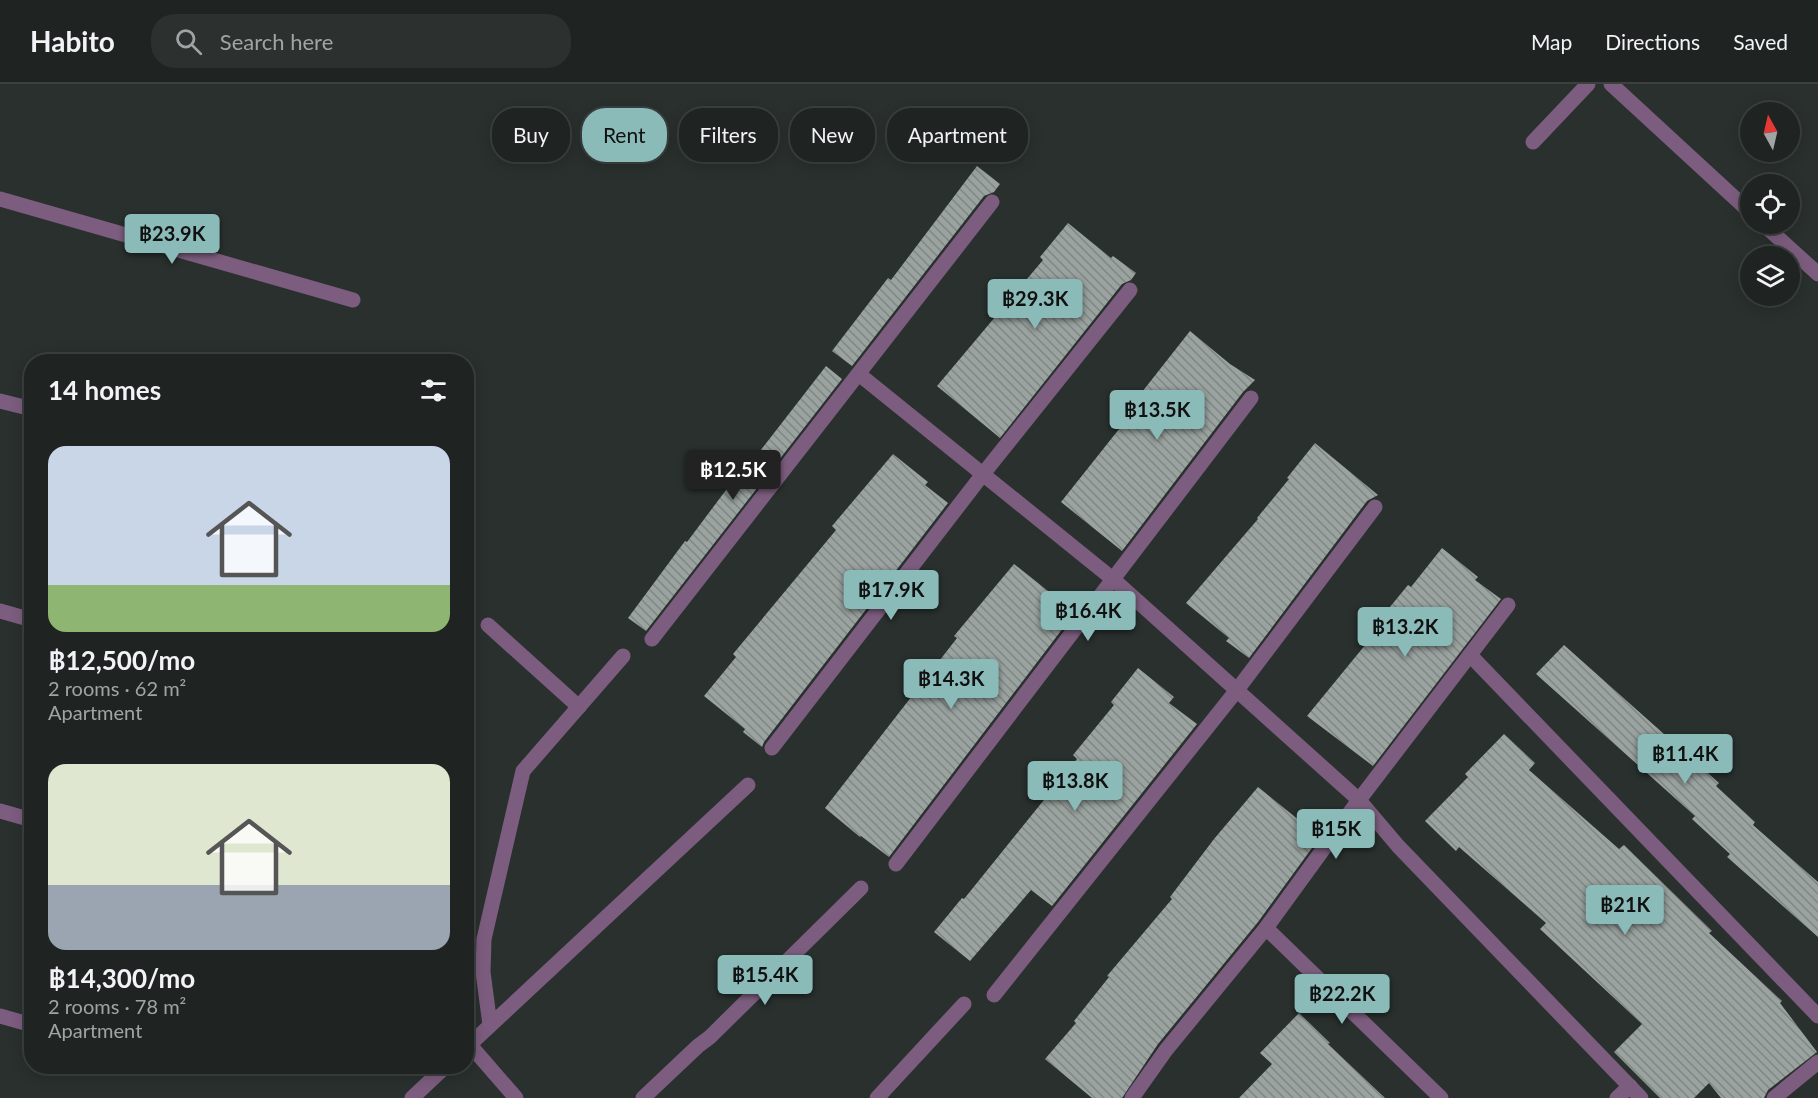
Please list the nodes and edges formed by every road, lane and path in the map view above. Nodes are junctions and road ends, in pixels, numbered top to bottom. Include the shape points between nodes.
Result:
1 (1588, 84) edge
2 (1611, 84) edge
3 (1533, 142) dead end
4 (0, 199) edge
5 (992, 202) dead end
6 (1740, 203) edge
7 (1774, 234) edge
8 (1818, 274) edge
9 (1130, 290) dead end
10 (353, 300) dead end
11 (860, 375) junction
12 (1251, 398) dead end
13 (0, 401) edge
14 (24, 407) edge
15 (983, 474) junction
16 (1375, 507) dead end
17 (1114, 580) junction
18 (1508, 605) dead end
19 (0, 611) edge
20 (24, 618) edge
21 (488, 625) dead end
22 (652, 639) dead end
23 (1470, 655) junction
24 (623, 656) dead end
25 (1237, 690) junction
26 (579, 707) junction
27 (772, 748) dead end
28 (748, 784) dead end
29 (1359, 800) junction
30 (0, 811) edge
31 (24, 818) edge
32 (896, 864) dead end
33 (861, 888) dead end
34 (1266, 928) junction
35 (994, 995) dead end
36 (964, 1004) dead end
37 (0, 1016) edge
38 (1818, 1016) edge
39 (24, 1022) edge
40 (490, 1025) junction
41 (474, 1040) edge
42 (474, 1052) edge
43 (1818, 1062) edge
44 (438, 1074) edge
45 (1630, 1086) junction
46 (412, 1098) edge
47 (516, 1098) edge
48 (643, 1098) edge
49 (876, 1098) edge
50 (1131, 1098) edge
51 (1441, 1098) edge
52 (1617, 1098) edge
53 (1641, 1098) edge
54 (1774, 1098) edge

1 - 3 street
2 - 6 street
4 - 10 street
5 - 11 street
7 - 8 street
9 - 15 street
11 - 15 street
11 - 22 street
12 - 17 street
13 - 14 street
15 - 17 street
15 - 27 street
16 - 25 street
17 - 25 street
17 - 32 street
18 - 23 street
19 - 20 street
21 - 26 street
23 - 29 street
23 - 38 street
24 - 26 street
25 - 29 street
25 - 35 street
26 - 40 street via 523,771 484,939 483,972
28 - 40 street
29 - 34 street
29 - 45 street via 1398,846
30 - 31 street
33 - 48 street
34 - 50 street
34 - 51 street
36 - 49 street
37 - 39 street
40 - 41 street
42 - 47 street
43 - 54 street
44 - 46 street
45 - 52 street
45 - 53 street

